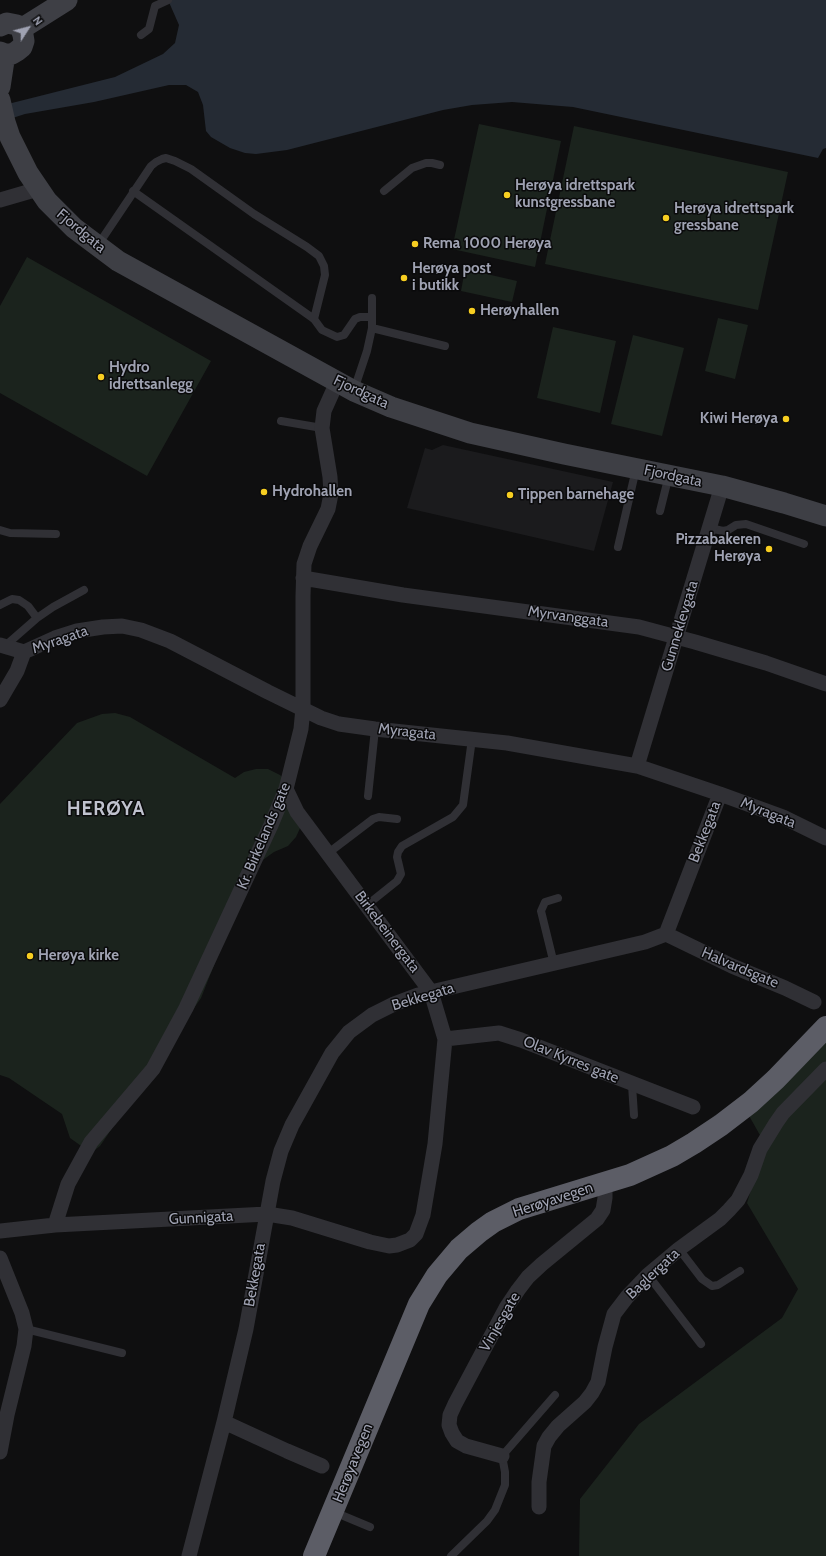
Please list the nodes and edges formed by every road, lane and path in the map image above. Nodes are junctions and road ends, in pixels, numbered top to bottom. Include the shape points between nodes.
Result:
1 (66, 0) edge
2 (168, 0) edge
3 (0, 26) edge
4 (21, 29) junction
5 (141, 35) dead end
6 (3, 53) edge
7 (1, 104) edge
8 (440, 164) dead end
9 (38, 189) junction
10 (133, 191) junction
11 (384, 191) dead end
12 (0, 200) edge
13 (97, 246) junction
14 (372, 298) dead end
15 (372, 317) junction
16 (314, 319) junction
17 (372, 328) junction
18 (445, 346) dead end
19 (346, 387) junction
20 (281, 421) dead end
21 (322, 428) junction
22 (636, 468) junction
23 (669, 475) junction
24 (722, 486) junction
25 (660, 511) dead end
26 (826, 516) edge
27 (710, 528) junction
28 (0, 530) edge
29 (56, 534) dead end
30 (804, 544) dead end
31 (618, 547) dead end
32 (303, 578) junction
33 (84, 590) dead end
34 (0, 605) edge
35 (37, 618) junction
36 (678, 637) junction
37 (2, 645) edge
38 (24, 652) junction
39 (826, 684) edge
40 (0, 700) edge
41 (303, 708) junction
42 (375, 729) junction
43 (472, 739) junction
44 (638, 766) junction
45 (286, 790) junction
46 (720, 794) junction
47 (368, 796) dead end
48 (397, 819) dead end
49 (826, 838) edge
50 (327, 854) junction
51 (558, 898) dead end
52 (367, 906) junction
53 (666, 934) junction
54 (554, 964) junction
55 (431, 992) junction
56 (814, 1002) dead end
57 (826, 1027) edge
58 (445, 1039) junction
59 (826, 1069) edge
60 (632, 1085) junction
61 (693, 1107) dead end
62 (634, 1116) dead end
63 (605, 1183) junction
64 (267, 1214) junction
65 (55, 1226) junction
66 (0, 1231) edge
67 (397, 1245) joint
68 (679, 1249) junction
69 (0, 1258) edge
70 (740, 1271) dead end
71 (648, 1275) junction
72 (26, 1329) junction
73 (701, 1344) dead end
74 (122, 1353) dead end
75 (555, 1395) dead end
76 (224, 1422) junction
77 (0, 1452) edge
78 (502, 1456) junction
79 (322, 1466) dead end
80 (539, 1507) dead end
81 (333, 1512) junction
82 (370, 1528) dead end
83 (189, 1556) edge
84 (314, 1556) edge
85 (451, 1556) edge

1 - 4 street
2 - 5 lane via 155,6 149,29
3 - 4 street via 12,23
4 - 6 street via 24,35 22,47 12,54
6 - 7 street, Fjordgata
7 - 9 street, Fjordgata via 18,155
8 - 11 lane via 426,163 412,168
9 - 12 street
9 - 13 street, Fjordgata via 65,221
10 - 13 lane
10 - 16 lane
10 - 16 lane via 156,162 166,158 175,160 311,250 322,260 325,270
13 - 19 street, Fjordgata via 118,261
14 - 15 lane, Kr. Birkelands gate
15 - 16 lane via 355,319 344,335 337,337 322,330
15 - 17 lane, Kr. Birkelands gate
17 - 18 lane
17 - 19 lane, Kr. Birkelands gate via 367,351
19 - 21 street, Kr. Birkelands gate via 324,411
19 - 22 street, Fjordgata via 391,407 470,433
20 - 21 lane
21 - 32 street, Kr. Birkelands gate via 331,494 328,509 307,555
22 - 23 street, Fjordgata
22 - 31 lane
23 - 24 street, Fjordgata
23 - 25 lane
24 - 26 street, Fjordgata
24 - 27 street, Gunneklevgata
27 - 30 lane via 723,531 746,524
27 - 36 street, Gunneklevgata
28 - 29 lane via 15,534
32 - 36 street, Myrvanggata via 403,595 632,626
32 - 41 street, Kr. Birkelands gate
33 - 35 lane
34 - 35 lane via 12,599 19,600 28,606
35 - 37 lane
36 - 39 street, Myrvanggata
36 - 44 street, Gunneklevgata
37 - 38 street, Myragata
38 - 40 street via 17,671
38 - 41 street, Myragata via 77,631 122,626 170,641
41 - 42 street, Myragata via 339,724
41 - 45 street, Kr. Birkelands gate via 302,729
42 - 43 street, Myragata
42 - 47 lane
43 - 44 street, Myragata
43 - 52 lane via 463,805 453,817 402,846 397,857 401,874 399,878
44 - 46 street, Myragata
45 - 50 street, Birkebeinergata via 297,812
45 - 65 street, Kr. Birkelands gate via 186,1008 153,1069 91,1142 68,1184
46 - 49 street, Myragata via 783,817
46 - 53 street, Bekkegata
48 - 50 lane via 372,819
50 - 52 street, Birkebeinergata
51 - 54 lane via 545,902 541,911
52 - 55 street, Birkebeinergata
53 - 54 street, Bekkegata via 645,942
53 - 56 street, Halvardsgate
54 - 55 street, Bekkegata
55 - 58 street, Birkebeinergata
55 - 64 street, Bekkegata via 394,1004 372,1016 349,1032 332,1053 292,1125 281,1151
57 - 63 highway, Herøyavegen via 776,1079 721,1125 667,1158
58 - 60 street, Olav Kyrres gate via 499,1033
58 - 67 street, Birkebeinergata via 435,1144 423,1215 416,1234 410,1240
59 - 68 street, Baglergata via 783,1112 760,1149 738,1200 720,1219
60 - 61 street, Olav Kyrres gate
60 - 62 lane
63 - 78 street, Vinjesgate via 603,1210 597,1219 542,1264 518,1290 502,1315 450,1415 449,1425 457,1441
63 - 81 highway, Herøyavegen via 534,1203 504,1215 473,1236 446,1262 419,1304
64 - 65 street, Gunnigata
64 - 67 street, Gunnigata via 292,1218 370,1242
64 - 76 street, Bekkegata via 246,1330
65 - 66 street, Gunnigata
68 - 70 lane via 702,1279 712,1286
68 - 71 street, Baglergata
69 - 72 street
71 - 73 lane
71 - 80 street, Baglergata via 614,1314 598,1382 592,1393 554,1431 544,1446 538,1482
72 - 74 lane
72 - 77 street
75 - 78 lane
76 - 79 street
76 - 83 street, Bekkegata
78 - 85 lane via 505,1485 495,1510
81 - 82 lane
81 - 84 highway, Herøyavegen

